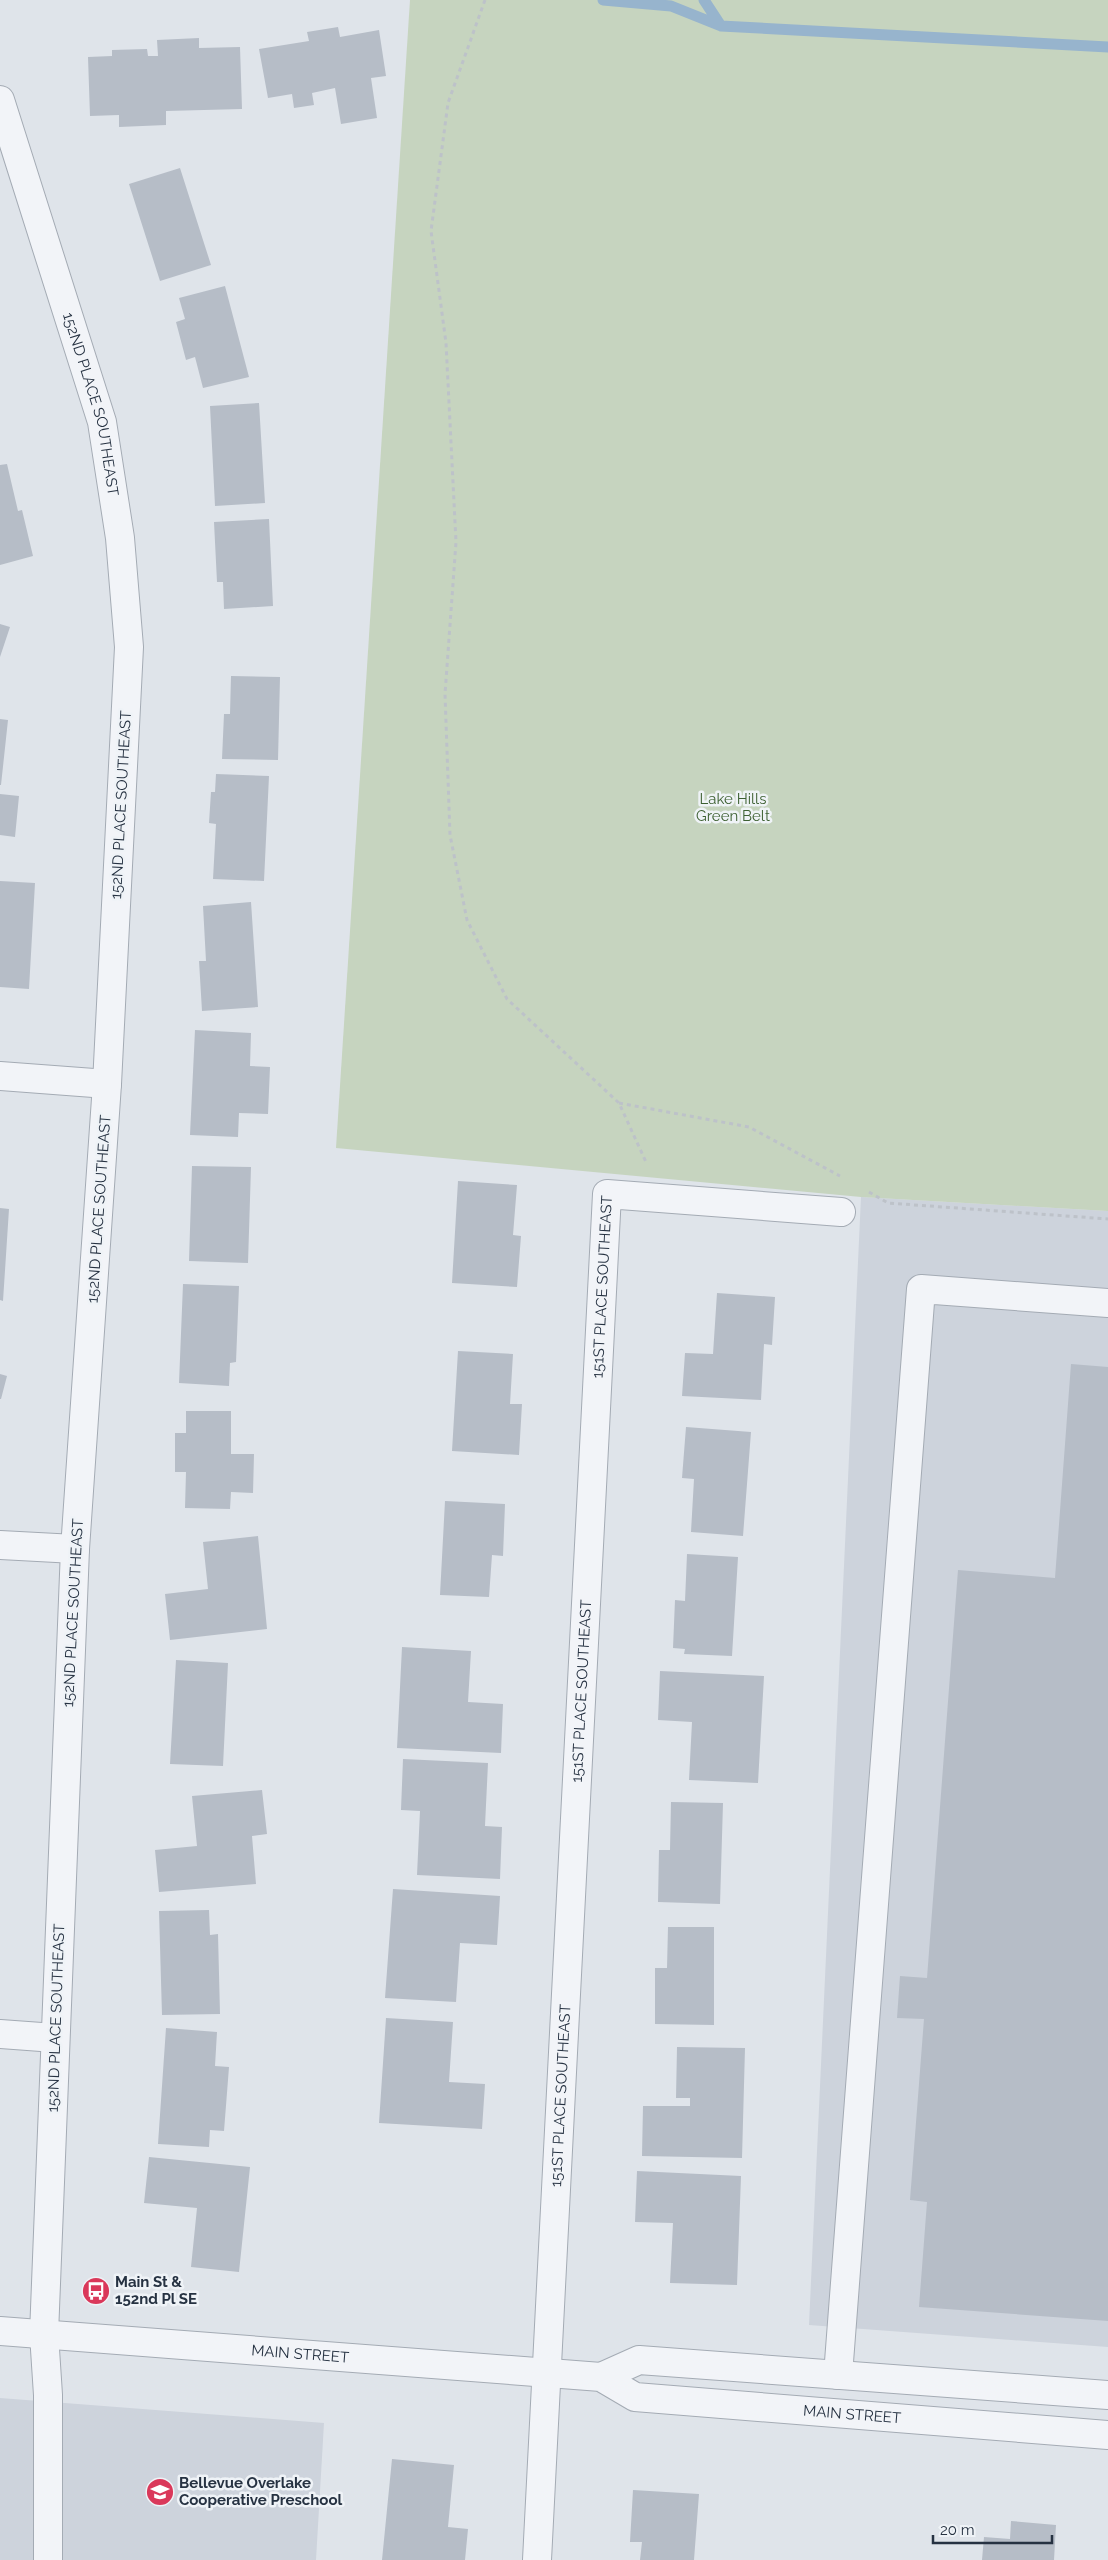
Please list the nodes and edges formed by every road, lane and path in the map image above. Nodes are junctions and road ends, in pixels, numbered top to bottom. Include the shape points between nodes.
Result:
1 (485, 0) edge
2 (0, 100) edge
3 (0, 1076) edge
4 (107, 1084) junction
5 (619, 1103) junction
6 (846, 1180) dead end
7 (863, 1189) dead end
8 (648, 1197) junction
9 (841, 1212) dead end
10 (1108, 1219) edge
11 (1108, 1303) edge
12 (0, 1545) edge
13 (75, 1549) junction
14 (0, 2034) edge
15 (55, 2038) junction
16 (0, 2331) edge
17 (44, 2334) junction
18 (548, 2372) junction
19 (838, 2375) junction
20 (600, 2377) junction
21 (1108, 2395) edge
22 (1108, 2435) edge
23 (48, 2560) edge
24 (537, 2560) edge

1 - 5 path via 448,103 431,231 446,343 456,542 445,694 450,835 467,920 507,999
2 - 4 street, 152ND PLACE SOUTHEAST via 102,422 120,538 129,647
3 - 4 street
4 - 13 street, 152ND PLACE SOUTHEAST
5 - 6 path via 748,1127
5 - 8 path via 650,1175
7 - 10 path via 888,1203
8 - 9 street, 151ST PLACE SOUTHEAST
8 - 18 street, 151ST PLACE SOUTHEAST via 607,1194
11 - 19 street via 921,1289
12 - 13 street
13 - 15 street, 152ND PLACE SOUTHEAST
14 - 15 street
15 - 17 street, 152ND PLACE SOUTHEAST
16 - 17 street, MAIN STREET
17 - 18 street, MAIN STREET
17 - 23 street, 152ND PLACE SOUTHEAST via 48,2395
18 - 20 street, MAIN STREET
18 - 24 street, 151ST PLACE SOUTHEAST
19 - 20 street, MAIN STREET via 639,2360
19 - 21 street, MAIN STREET
20 - 22 street, MAIN STREET via 635,2398

